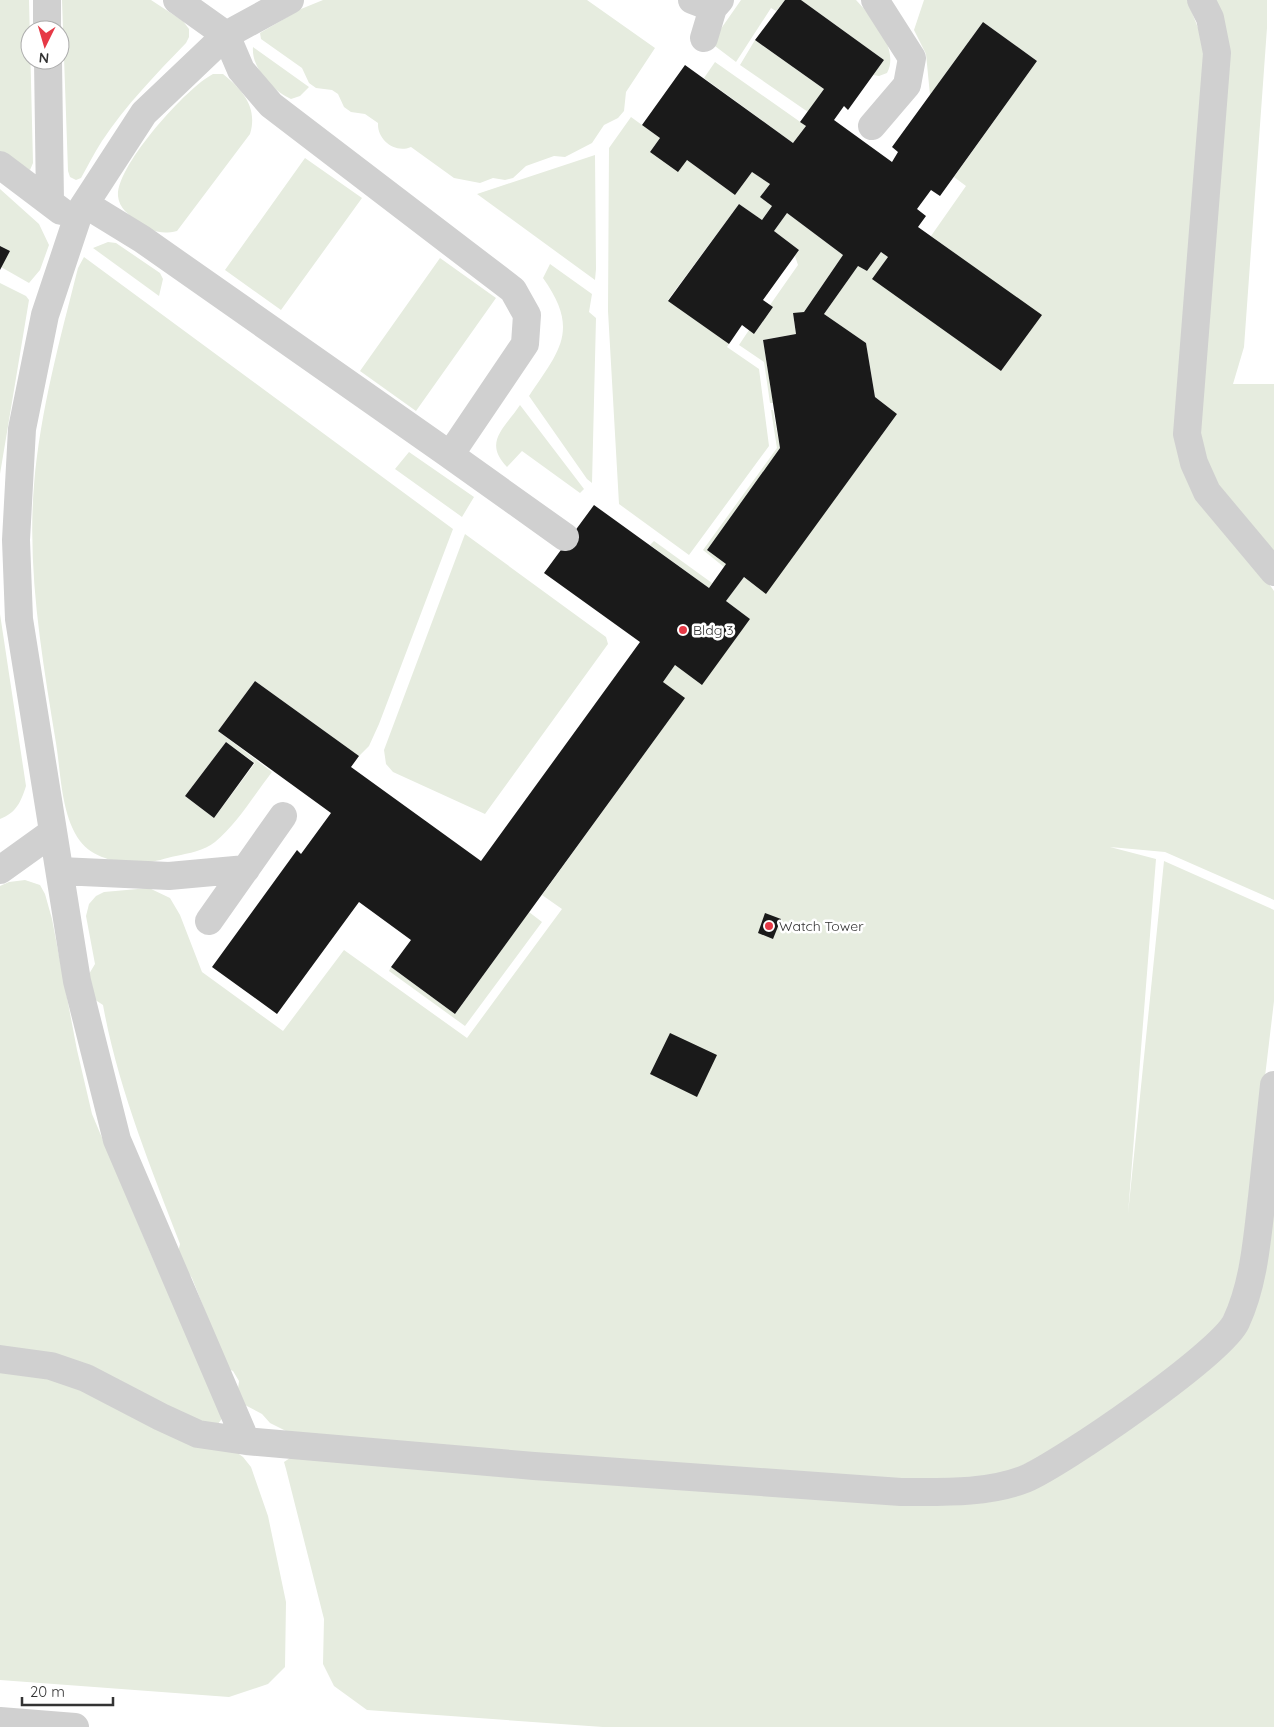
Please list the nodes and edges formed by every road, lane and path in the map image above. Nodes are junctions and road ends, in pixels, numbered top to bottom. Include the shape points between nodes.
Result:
1 (47, 0) edge
2 (177, 0) edge
3 (290, 0) edge
4 (875, 0) edge
5 (1201, 0) edge
6 (709, 3) edge
7 (47, 20) edge
8 (226, 35) junction
9 (704, 38) dead end
10 (48, 70) edge
11 (872, 126) dead end
12 (0, 165) edge
13 (50, 202) junction
14 (80, 213) junction
15 (450, 455) junction
16 (565, 537) dead end
17 (1274, 572) edge
18 (283, 816) dead end
19 (54, 832) junction
20 (246, 869) junction
21 (0, 870) edge
22 (60, 871) junction
23 (209, 920) dead end
24 (1274, 1084) edge
25 (0, 1359) edge
26 (246, 1441) junction
27 (0, 1721) edge
28 (75, 1727) edge

1 - 7 street
2 - 8 street
3 - 8 street
4 - 11 street via 912,58 907,84
5 - 17 street via 1210,18 1217,53 1187,434 1194,463 1207,492
6 - 9 street
8 - 14 street via 144,113
8 - 15 street via 241,70 271,105 513,290 526,314 525,344
10 - 13 street
12 - 13 street
13 - 14 street
14 - 15 street via 142,239
14 - 19 street via 45,315 22,429 16,540 19,619
15 - 16 street
18 - 20 street
19 - 21 street
19 - 22 street
20 - 22 street via 169,876
20 - 23 street
22 - 26 street via 77,981 117,1140
24 - 26 street via 1257,1247 1246,1298 1235,1324 1218,1344 1143,1403 1025,1479 994,1487 951,1492 901,1492 534,1466
25 - 26 street via 51,1366 86,1378 198,1434
27 - 28 street

